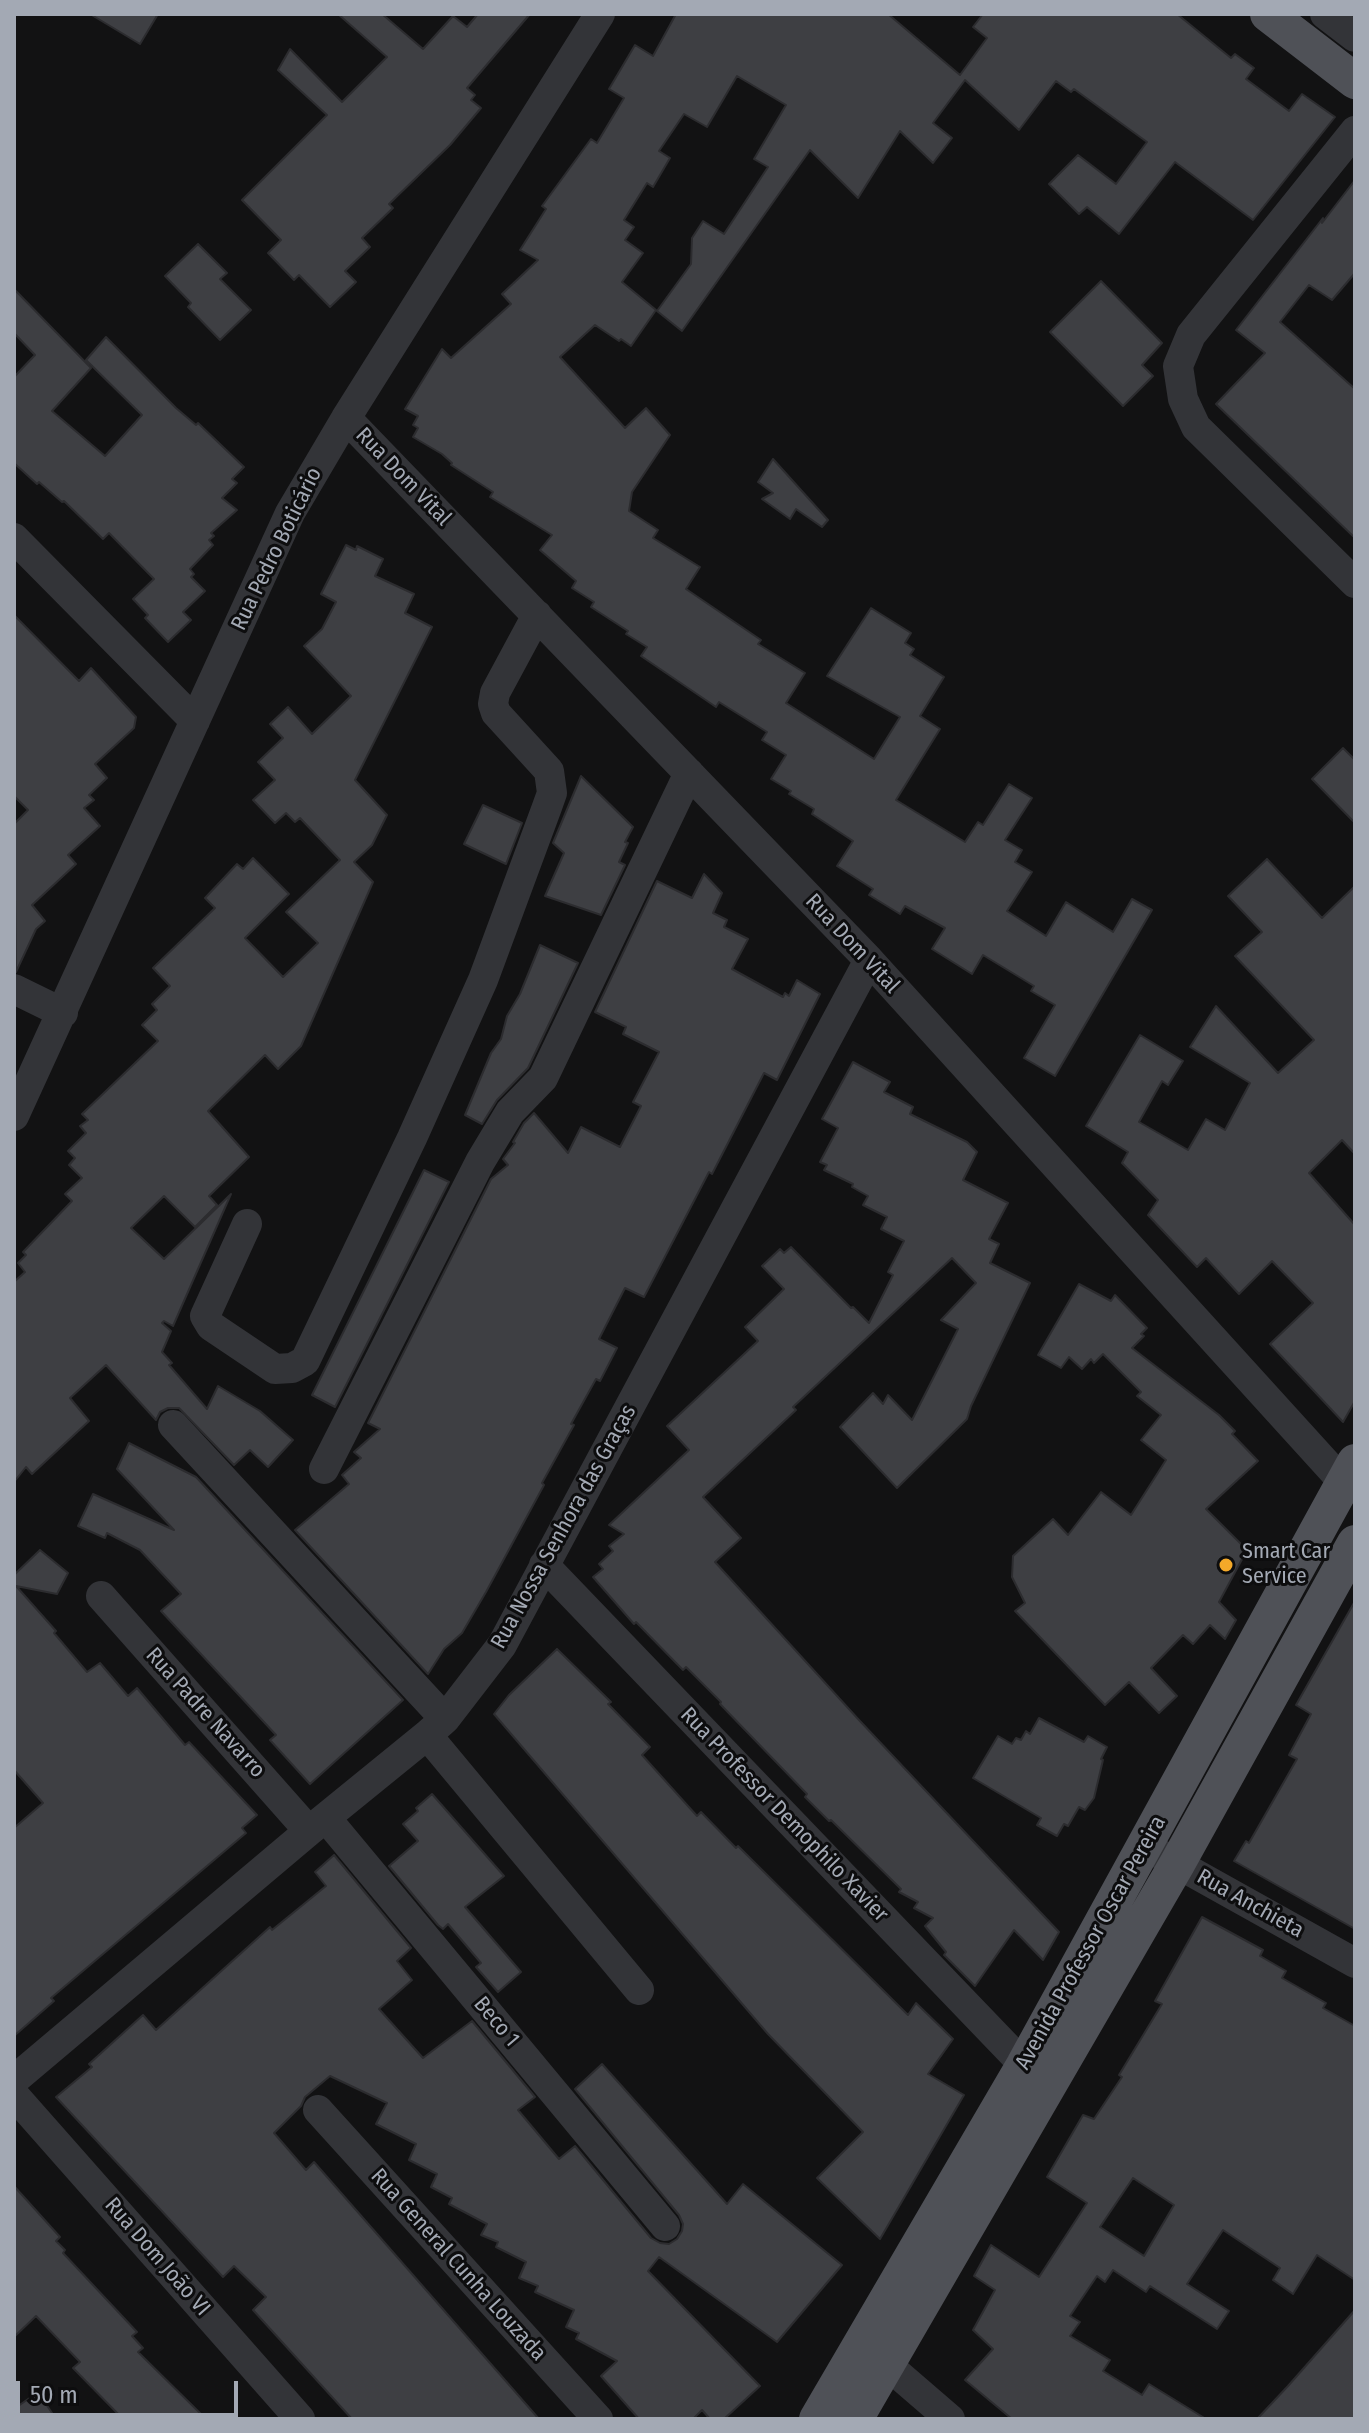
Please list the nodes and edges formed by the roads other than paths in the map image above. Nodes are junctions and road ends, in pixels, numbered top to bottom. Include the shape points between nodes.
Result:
1 (600, 14) edge
2 (1268, 14) edge
3 (1325, 14) edge
4 (1355, 37) edge
5 (1355, 81) edge
6 (1355, 131) edge
7 (346, 418) junction
8 (14, 538) edge
9 (1355, 583) edge
10 (537, 615) junction
11 (195, 721) junction
12 (689, 773) junction
13 (869, 960) junction
14 (14, 989) edge
15 (63, 1013) junction
16 (14, 1116) edge
17 (247, 1224) dead end
18 (173, 1425) dead end
19 (324, 1469) dead end
20 (1350, 1472) edge
21 (1355, 1543) edge
22 (544, 1565) junction
23 (101, 1596) dead end
24 (436, 1727) junction
25 (318, 1824) junction
26 (1145, 1846) junction
27 (1177, 1864) junction
28 (1355, 1963) edge
29 (639, 1990) dead end
30 (1024, 2065) junction
31 (14, 2080) edge
32 (14, 2095) edge
33 (318, 2110) dead end
34 (665, 2226) dead end
35 (874, 2354) junction
36 (300, 2419) edge
37 (598, 2419) edge
38 (817, 2419) edge
39 (855, 2419) edge
40 (950, 2419) edge

1 - 7 street, Rua Pedro Boticário
2 - 5 main road
3 - 4 street
6 - 9 street via 1191,335 1178,366 1183,399 1196,427
7 - 10 street, Rua Dom Vital
7 - 11 street, Rua Pedro Boticário via 290,513
8 - 11 street
10 - 12 street, Rua Dom Vital
10 - 17 street via 493,704 549,771 552,793 483,980 412,1138 305,1361 292,1368 275,1369 211,1326 205,1316
11 - 15 street, Rua Pedro Boticário
12 - 13 street, Rua Dom Vital
12 - 19 street via 543,1078 510,1112 480,1162
13 - 20 street, Rua Dom Vital
13 - 22 street, Rua Nossa Senhora das Graças
14 - 15 street
15 - 16 street, Rua Pedro Boticário
18 - 24 street
20 - 26 main road, Avenida Professor Oscar Pereira
21 - 27 main road, Avenida Professor Oscar Pereira
22 - 24 street, Rua Nossa Senhora das Graças via 502,1645
22 - 30 street, Rua Professor Demophilo Xavier
23 - 25 street, Rua Padre Navarro
24 - 25 street, Rua Nossa Senhora das Graças
24 - 29 street
25 - 31 street, Rua Nossa Senhora das Graças
25 - 34 street, Beco 1
26 - 27 street, Rua Anchieta
26 - 30 main road, Avenida Professor Oscar Pereira
27 - 28 street, Rua Anchieta
27 - 35 main road, Avenida Professor Oscar Pereira
30 - 35 main road, Avenida Professor Oscar Pereira
32 - 36 street, Rua Dom João VI
33 - 37 street, Rua General Cunha Louzada
35 - 38 main road, Avenida Professor Oscar Pereira
35 - 39 main road, Avenida Professor Oscar Pereira
35 - 40 street

